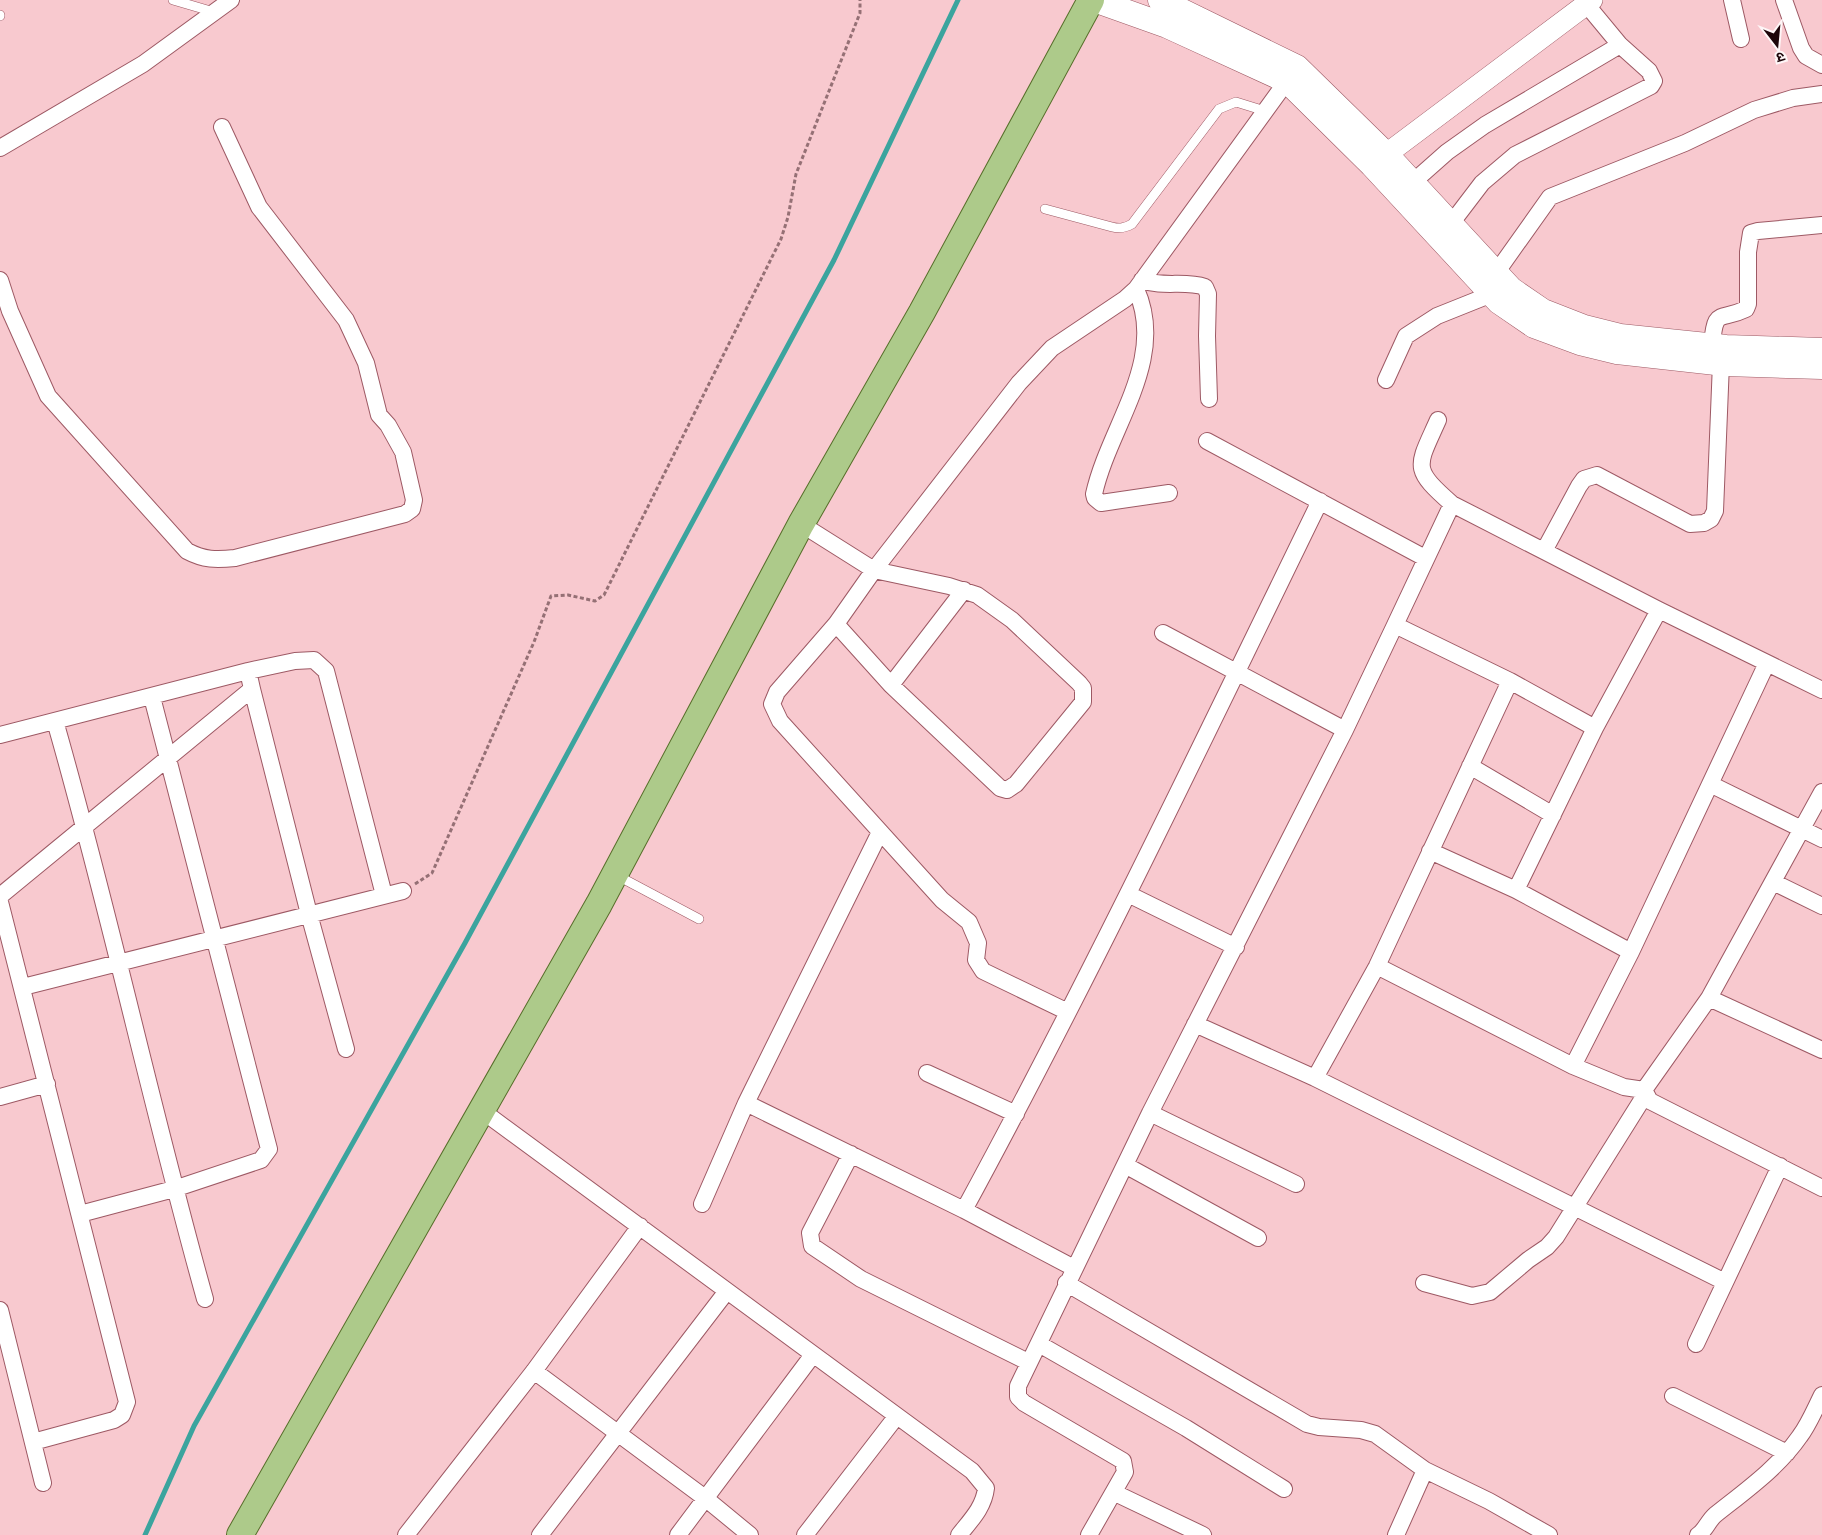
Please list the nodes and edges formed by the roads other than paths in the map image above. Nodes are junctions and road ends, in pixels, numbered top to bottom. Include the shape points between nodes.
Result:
1 (173, 0) edge
2 (231, 0) edge
3 (1093, 0) edge
4 (1160, 0) edge
5 (1732, 0) edge
6 (1784, 0) edge
7 (1589, 2) edge
8 (214, 12) junction
9 (1741, 39) dead end
10 (1620, 45) junction
11 (1822, 64) edge
12 (1292, 74) junction
13 (1822, 94) edge
14 (1265, 111) junction
15 (222, 127) dead end
16 (0, 148) edge
17 (1379, 160) junction
18 (1412, 183) junction
19 (1045, 209) dead end
20 (1450, 225) junction
21 (1822, 225) edge
22 (0, 280) edge
23 (1139, 284) junction
24 (1494, 284) junction
25 (1822, 350) edge
26 (1716, 354) junction
27 (1822, 367) edge
28 (1386, 380) dead end
29 (1209, 399) dead end
30 (1438, 420) dead end
31 (1207, 441) dead end
32 (1170, 494) dead end
33 (1320, 501) junction
34 (1452, 504) junction
35 (801, 524) junction
36 (1544, 551) junction
37 (1424, 558) junction
38 (874, 570) junction
39 (964, 590) junction
40 (1659, 610) junction
41 (836, 624) junction
42 (1395, 625) junction
43 (1163, 633) dead end
44 (1767, 663) junction
45 (248, 671) junction
46 (1237, 672) junction
47 (1510, 681) junction
48 (891, 685) junction
49 (252, 688) junction
50 (1822, 690) edge
51 (152, 697) junction
52 (55, 721) junction
53 (1595, 728) junction
54 (1345, 730) junction
55 (0, 736) edge
56 (168, 756) junction
57 (1470, 766) junction
58 (1710, 784) junction
59 (1822, 792) edge
60 (1553, 815) junction
61 (85, 825) junction
62 (1803, 829) junction
63 (880, 832) junction
64 (1822, 839) edge
65 (1430, 851) junction
66 (615, 874) junction
67 (1773, 882) junction
68 (1516, 890) junction
69 (403, 891) road end
70 (1128, 894) junction
71 (384, 895) junction
72 (0, 906) edge
73 (1822, 906) edge
74 (309, 914) junction
75 (699, 919) dead end
76 (214, 938) junction
77 (1236, 947) junction
78 (1631, 952) junction
79 (118, 963) junction
80 (1377, 966) junction
81 (23, 987) junction
82 (1709, 998) junction
83 (1068, 1012) junction
84 (1195, 1024) junction
85 (346, 1049) dead end
86 (1822, 1050) edge
87 (1573, 1066) junction
88 (928, 1073) dead end
89 (1315, 1078) junction
90 (47, 1084) junction
91 (1645, 1093) junction
92 (0, 1097) edge
93 (746, 1103) junction
94 (482, 1110) junction
95 (1150, 1113) junction
96 (1016, 1114) junction
97 (851, 1154) junction
98 (1125, 1165) junction
99 (1780, 1166) junction
100 (1296, 1184) dead end
101 (1822, 1188) edge
102 (174, 1189) junction
103 (702, 1204) dead end
104 (1572, 1208) junction
105 (964, 1210) junction
106 (80, 1214) junction
107 (640, 1226) junction
108 (1258, 1238) dead end
109 (1074, 1268) junction
110 (1725, 1282) junction
111 (1066, 1283) junction
112 (1424, 1284) dead end
113 (728, 1291) junction
114 (205, 1299) dead end
115 (0, 1312) edge
116 (1039, 1344) junction
117 (1696, 1344) dead end
118 (812, 1356) junction
119 (1028, 1362) junction
120 (534, 1371) junction
121 (1822, 1395) edge
122 (1673, 1396) dead end
123 (896, 1416) junction
124 (619, 1433) junction
125 (33, 1442) junction
126 (1787, 1453) junction
127 (1425, 1470) junction
128 (44, 1482) dead end
129 (1284, 1490) dead end
130 (1115, 1493) junction
131 (705, 1498) junction
132 (1528, 1530) edge
133 (1701, 1534) edge
134 (240, 1535) edge
135 (406, 1535) edge
136 (540, 1535) edge
137 (678, 1535) edge
138 (750, 1535) edge
139 (805, 1535) edge
140 (959, 1535) edge
141 (1090, 1535) edge
142 (1203, 1535) edge
143 (1396, 1535) edge
144 (1549, 1535) edge

1 - 8 lane
2 - 8 street
3 - 12 main road
3 - 35 main road via 922,312
4 - 12 main road
5 - 9 street
6 - 11 street via 1801,48 1806,56
7 - 10 street
7 - 17 street
8 - 16 street via 143,64
10 - 18 street via 1485,125
10 - 20 street via 1649,71 1654,81 1651,86 1515,155 1482,183
12 - 14 street
12 - 17 main road
13 - 24 street via 1793,98 1754,110 1685,143 1550,197
14 - 19 lane via 1236,102 1219,109 1127,227 1120,229
14 - 23 street
15 - 22 street via 259,207 354,334 366,363 379,415 388,424 403,452 414,500 412,510 235,558 214,561 200,558 187,550 48,396 10,311
17 - 18 main road
17 - 24 main road
18 - 20 main road
20 - 24 main road
21 - 26 street via 1751,233 1748,304 1746,309 1721,316 1716,321
23 - 29 street via 1196,284 1205,287 1208,294
23 - 32 street via 1144,314 1144,356 1094,494 1101,503
23 - 38 street via 1052,348 1019,382
24 - 26 main road via 1534,326 1580,343 1617,352
24 - 28 street via 1406,336
25 - 26 main road
26 - 27 main road
26 - 36 street via 1717,486 1715,511 1711,519 1697,525 1690,524 1605,478 1591,476 1584,479
30 - 34 street via 1421,461 1422,470 1431,485
31 - 33 street
33 - 37 street
33 - 46 street
34 - 36 street
34 - 37 street
35 - 38 street
35 - 66 main road
36 - 40 street
37 - 42 street
38 - 39 street
38 - 41 street
39 - 48 street
39 - 48 street via 977,595 1012,620 1079,683 1084,694 1079,709 1016,784 1007,790 996,785
40 - 44 street
40 - 53 street
41 - 48 street
41 - 63 street via 777,692 772,704 780,721
42 - 47 street
42 - 54 street
43 - 46 street
44 - 50 street
44 - 58 street
45 - 49 street
45 - 51 street
45 - 71 street via 314,660 326,671
46 - 54 street
46 - 70 street
47 - 53 street
47 - 57 street
49 - 56 street
49 - 74 street
51 - 52 street
51 - 56 street
52 - 55 street
52 - 61 street
53 - 60 street
54 - 77 street
56 - 61 street
56 - 76 street
57 - 60 street
57 - 65 street
58 - 62 street
58 - 78 street
59 - 62 street
60 - 68 street
61 - 72 street
61 - 79 street
62 - 64 street
62 - 67 street
63 - 83 street via 942,900 969,922 978,943 976,960 983,971
63 - 93 street
65 - 68 street
65 - 80 street
66 - 75 lane
66 - 94 main road
67 - 73 street
67 - 82 street
68 - 78 street
69 - 71 street
70 - 77 street
70 - 83 street
71 - 74 street
72 - 81 street
74 - 76 street
74 - 85 street
76 - 79 street
76 - 102 street via 269,1150 261,1160
77 - 84 street
78 - 87 street
79 - 81 street
79 - 102 street
80 - 87 street
80 - 89 street
81 - 90 street
82 - 86 street
82 - 91 street
83 - 96 street
84 - 89 street
84 - 95 street
87 - 91 street
88 - 96 street
89 - 104 street
90 - 92 street
90 - 106 street
91 - 99 street via 1650,1101
91 - 104 street
93 - 97 street
93 - 103 street
94 - 107 street
94 - 134 main road
95 - 98 street
95 - 100 street
96 - 105 street
97 - 105 street
97 - 119 street via 810,1233 812,1246 861,1278
98 - 108 street
98 - 109 street
99 - 101 street
99 - 110 street
102 - 106 street
102 - 114 street
104 - 110 street
104 - 112 street via 1556,1237 1490,1292 1472,1296
105 - 109 street
106 - 125 street via 127,1402 122,1415 114,1420
107 - 113 street
107 - 120 street
109 - 111 street
110 - 117 street
111 - 116 street
111 - 127 street via 1307,1424 1375,1434
113 - 118 street
113 - 124 street
115 - 125 street
116 - 119 street
116 - 129 street via 1186,1428
118 - 123 street
118 - 131 street
119 - 130 street via 1018,1386 1018,1397 1123,1462 1125,1472
120 - 124 street
120 - 135 street
121 - 126 street
122 - 126 street
123 - 139 street
123 - 140 street via 972,1470 986,1488 985,1499 978,1512
124 - 131 street
124 - 136 street
125 - 128 street
126 - 133 street via 1710,1519
127 - 132 street via 1489,1501
127 - 143 street
130 - 141 street
130 - 142 street
131 - 137 street
131 - 138 street
132 - 144 street

